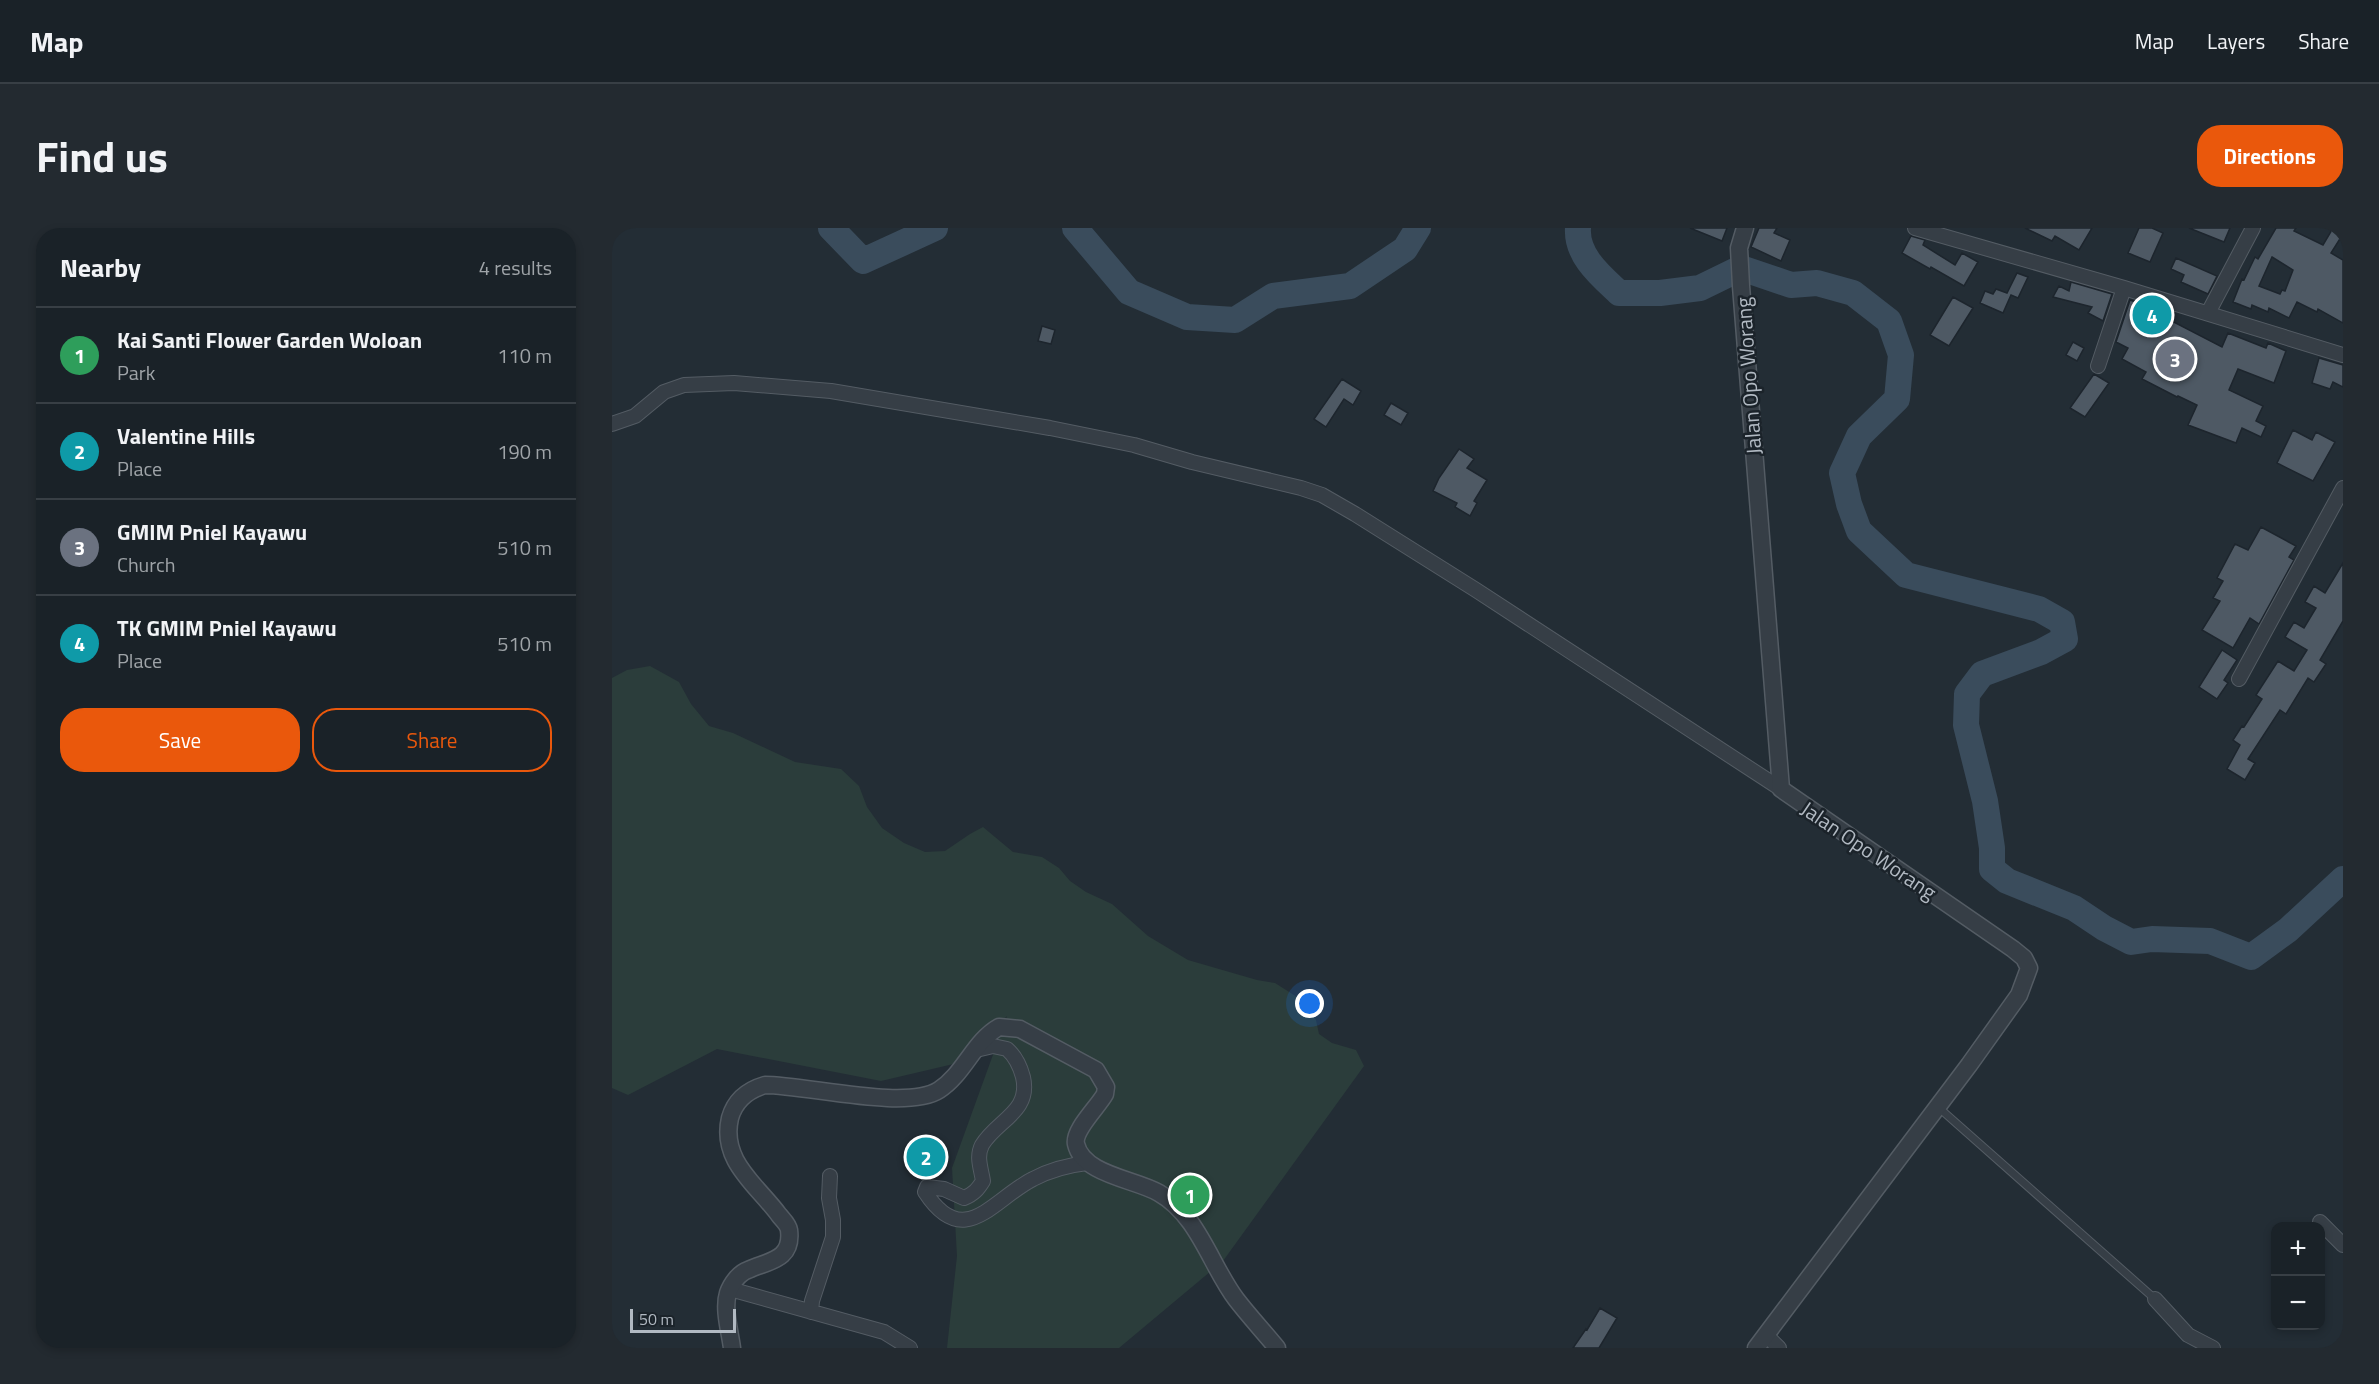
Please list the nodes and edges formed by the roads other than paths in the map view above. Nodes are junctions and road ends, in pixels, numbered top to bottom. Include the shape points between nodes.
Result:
1 (1745, 228) edge
2 (1915, 228) edge
3 (2253, 228) edge
4 (2124, 288) junction
5 (2208, 313) junction
6 (2343, 355) edge
7 (2098, 366) dead end
8 (612, 424) edge
9 (2343, 488) edge
10 (2239, 679) dead end
11 (1781, 789) junction
12 (975, 1050) junction
13 (1938, 1107) junction
14 (1087, 1163) junction
15 (830, 1176) dead end
16 (2325, 1227) edge
17 (2343, 1245) edge
18 (730, 1289) junction
19 (2155, 1299) joint
20 (812, 1312) junction
21 (1761, 1341) edge
22 (732, 1348) edge
23 (910, 1348) edge
24 (1277, 1348) edge
25 (1779, 1348) edge
26 (2213, 1348) edge

1 - 11 street, Jalan Opo Worang via 1739,248 1741,286
2 - 4 street
3 - 5 street
4 - 5 street
4 - 7 street
5 - 6 street
8 - 11 street via 635,416 664,392 684,385 734,383 831,391 1134,445 1301,488 1355,514 1556,640
9 - 10 street
11 - 13 street, Jalan Opo Worang via 2013,949 2029,968 2019,995
12 - 14 street via 992,1031 1009,1027 1020,1029 1096,1070 1106,1087 1105,1094 1084,1122 1076,1143
12 - 14 street via 993,1046 1007,1049 1016,1060 1025,1090 1021,1101 982,1145 978,1158 983,1181 979,1188 964,1198 927,1187 925,1192 932,1204 967,1221 1034,1178
12 - 18 street via 948,1083 913,1099 778,1085 754,1088 744,1095 731,1114 728,1129 734,1160 788,1227 789,1239 779,1257 739,1275
13 - 19 lane
13 - 21 street, Jalan Opo Worang
14 - 24 street via 1099,1171 1147,1186 1174,1204 1236,1299
15 - 20 street via 833,1237
16 - 17 street
18 - 20 street
18 - 22 street via 726,1307
19 - 26 street via 2188,1335
20 - 23 street via 884,1332
21 - 25 street, Jalan Opo Worang

